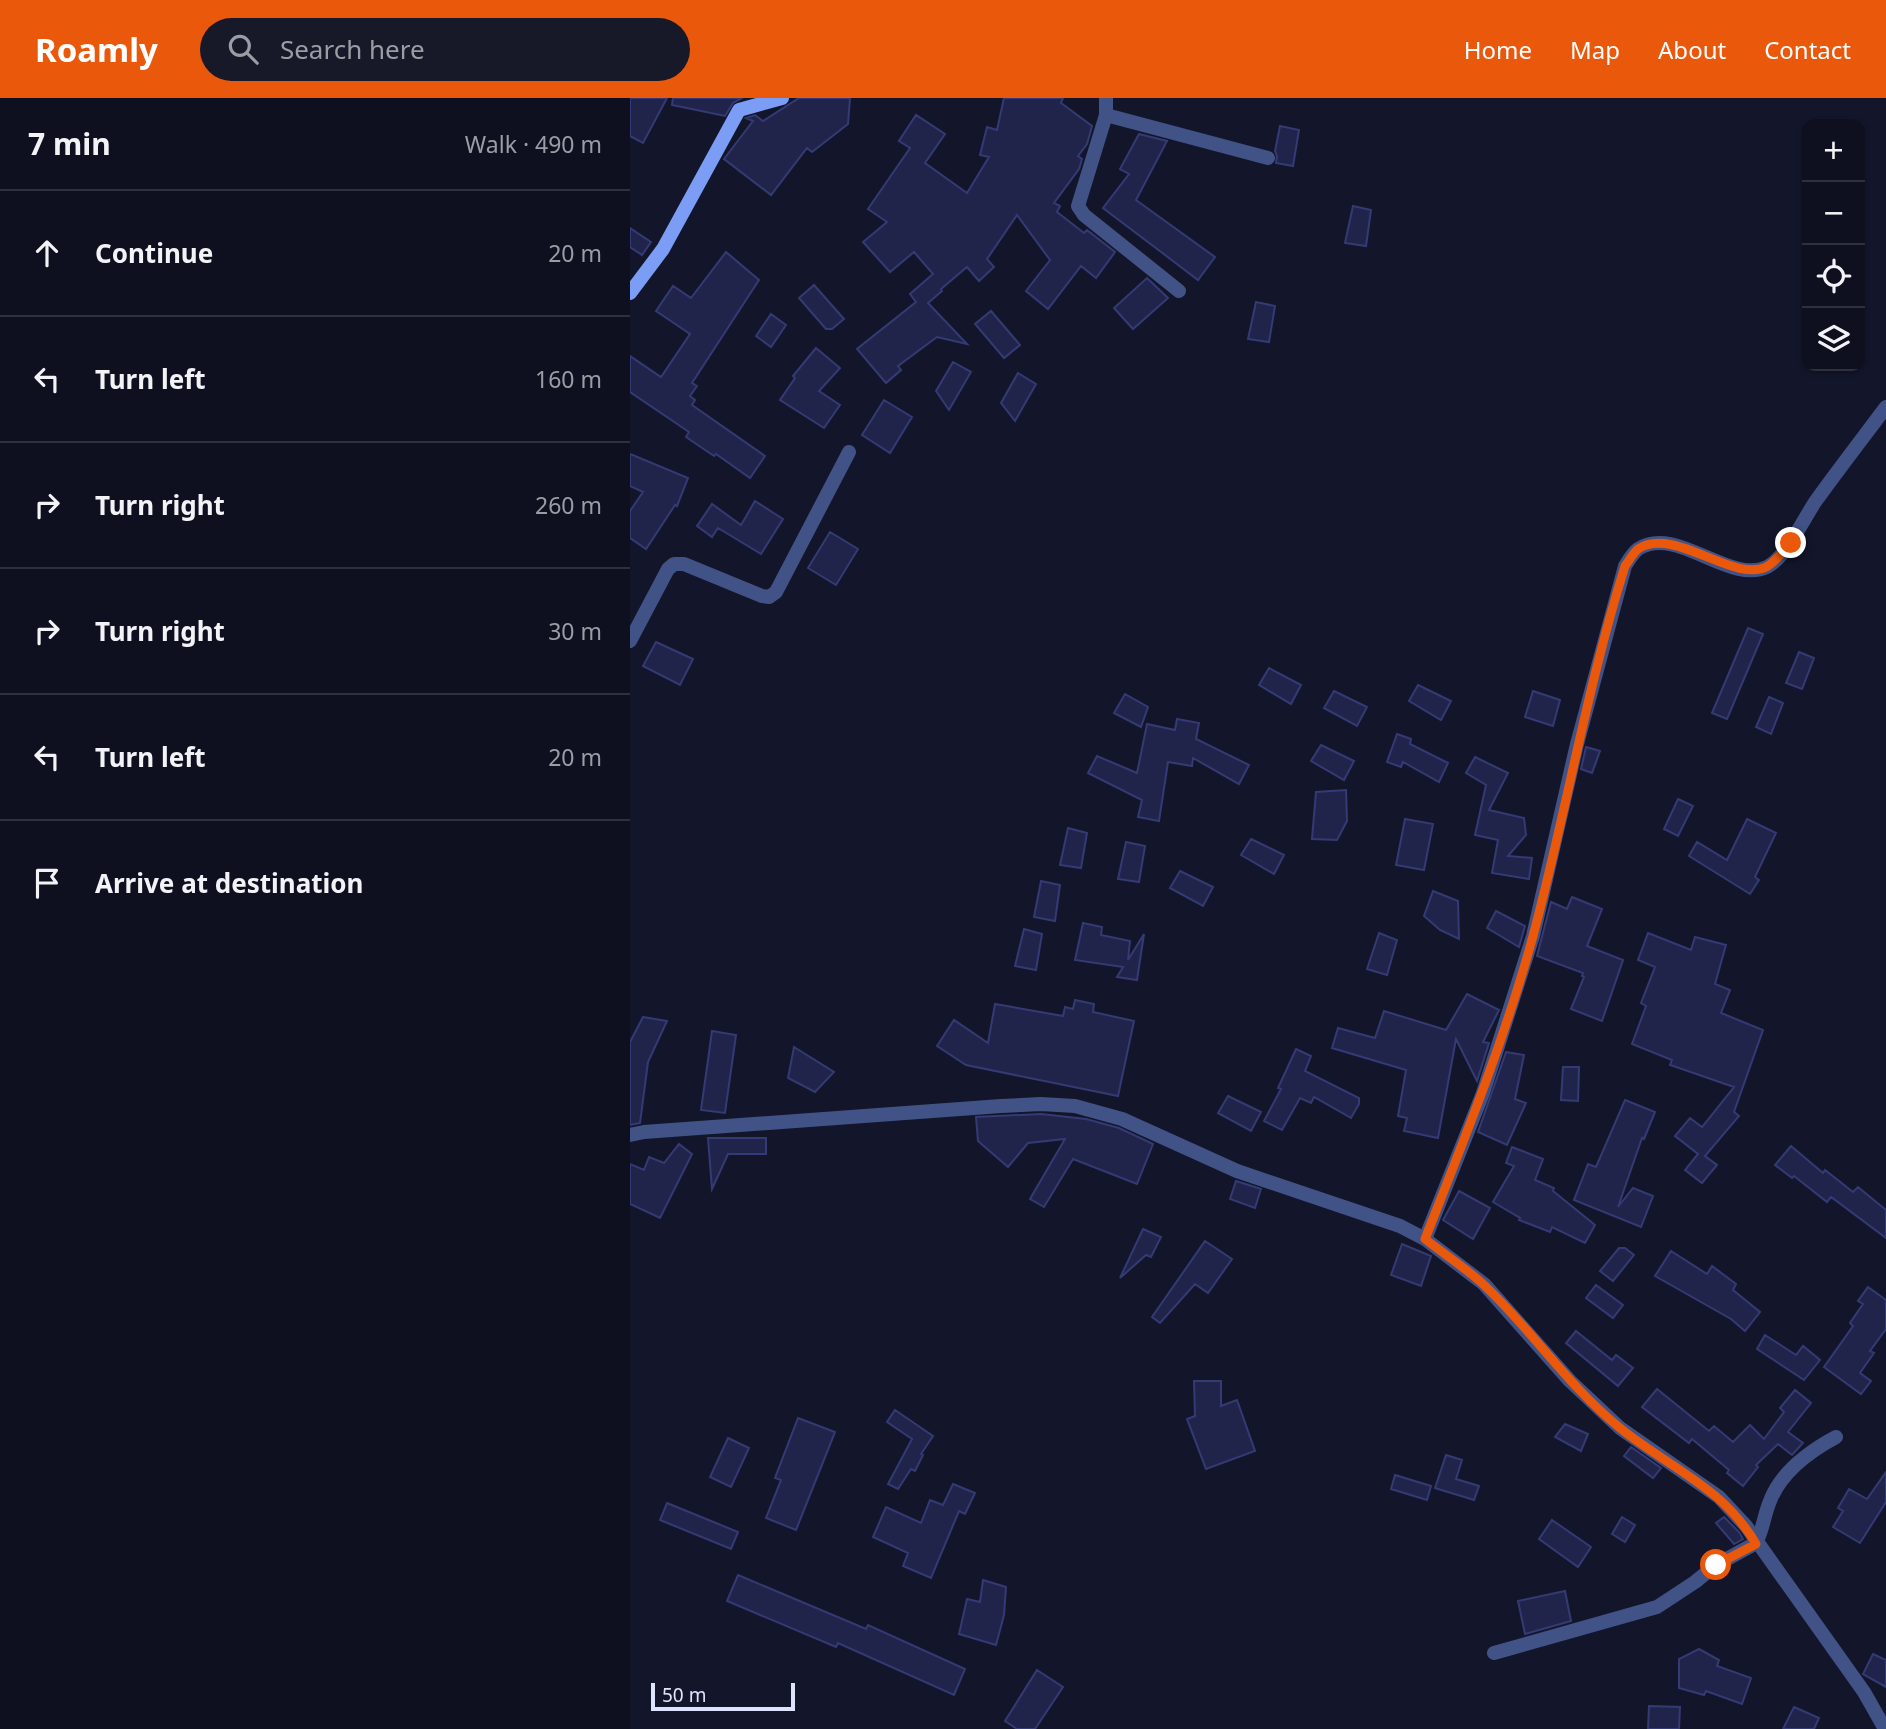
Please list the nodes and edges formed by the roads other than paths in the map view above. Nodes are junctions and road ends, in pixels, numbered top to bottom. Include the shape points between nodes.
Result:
1 (782, 98) edge
2 (1106, 98) edge
3 (741, 104) edge
4 (1106, 115) junction
5 (1268, 159) dead end
6 (1179, 291) dead end
7 (630, 293) edge
8 (1886, 407) edge
9 (849, 452) dead end
10 (630, 641) edge
11 (630, 1135) edge
12 (1425, 1239) junction
13 (1836, 1437) dead end
14 (1756, 1544) junction
15 (1494, 1653) dead end
16 (1885, 1729) edge

1 - 3 main road
2 - 4 street
3 - 7 main road via 663,249
4 - 5 street
4 - 6 street via 1077,206
8 - 12 street via 1791,543 1768,566 1746,570 1654,543 1637,550 1625,566 1577,744 1533,936 1483,1093
9 - 10 street via 776,592 762,596 674,564
11 - 12 street via 1028,1104 1075,1105 1122,1119 1237,1171 1390,1222
12 - 14 street via 1484,1284 1570,1381 1620,1428 1719,1497
13 - 14 street via 1811,1451 1777,1487
14 - 15 street via 1657,1606
14 - 16 street via 1864,1692

